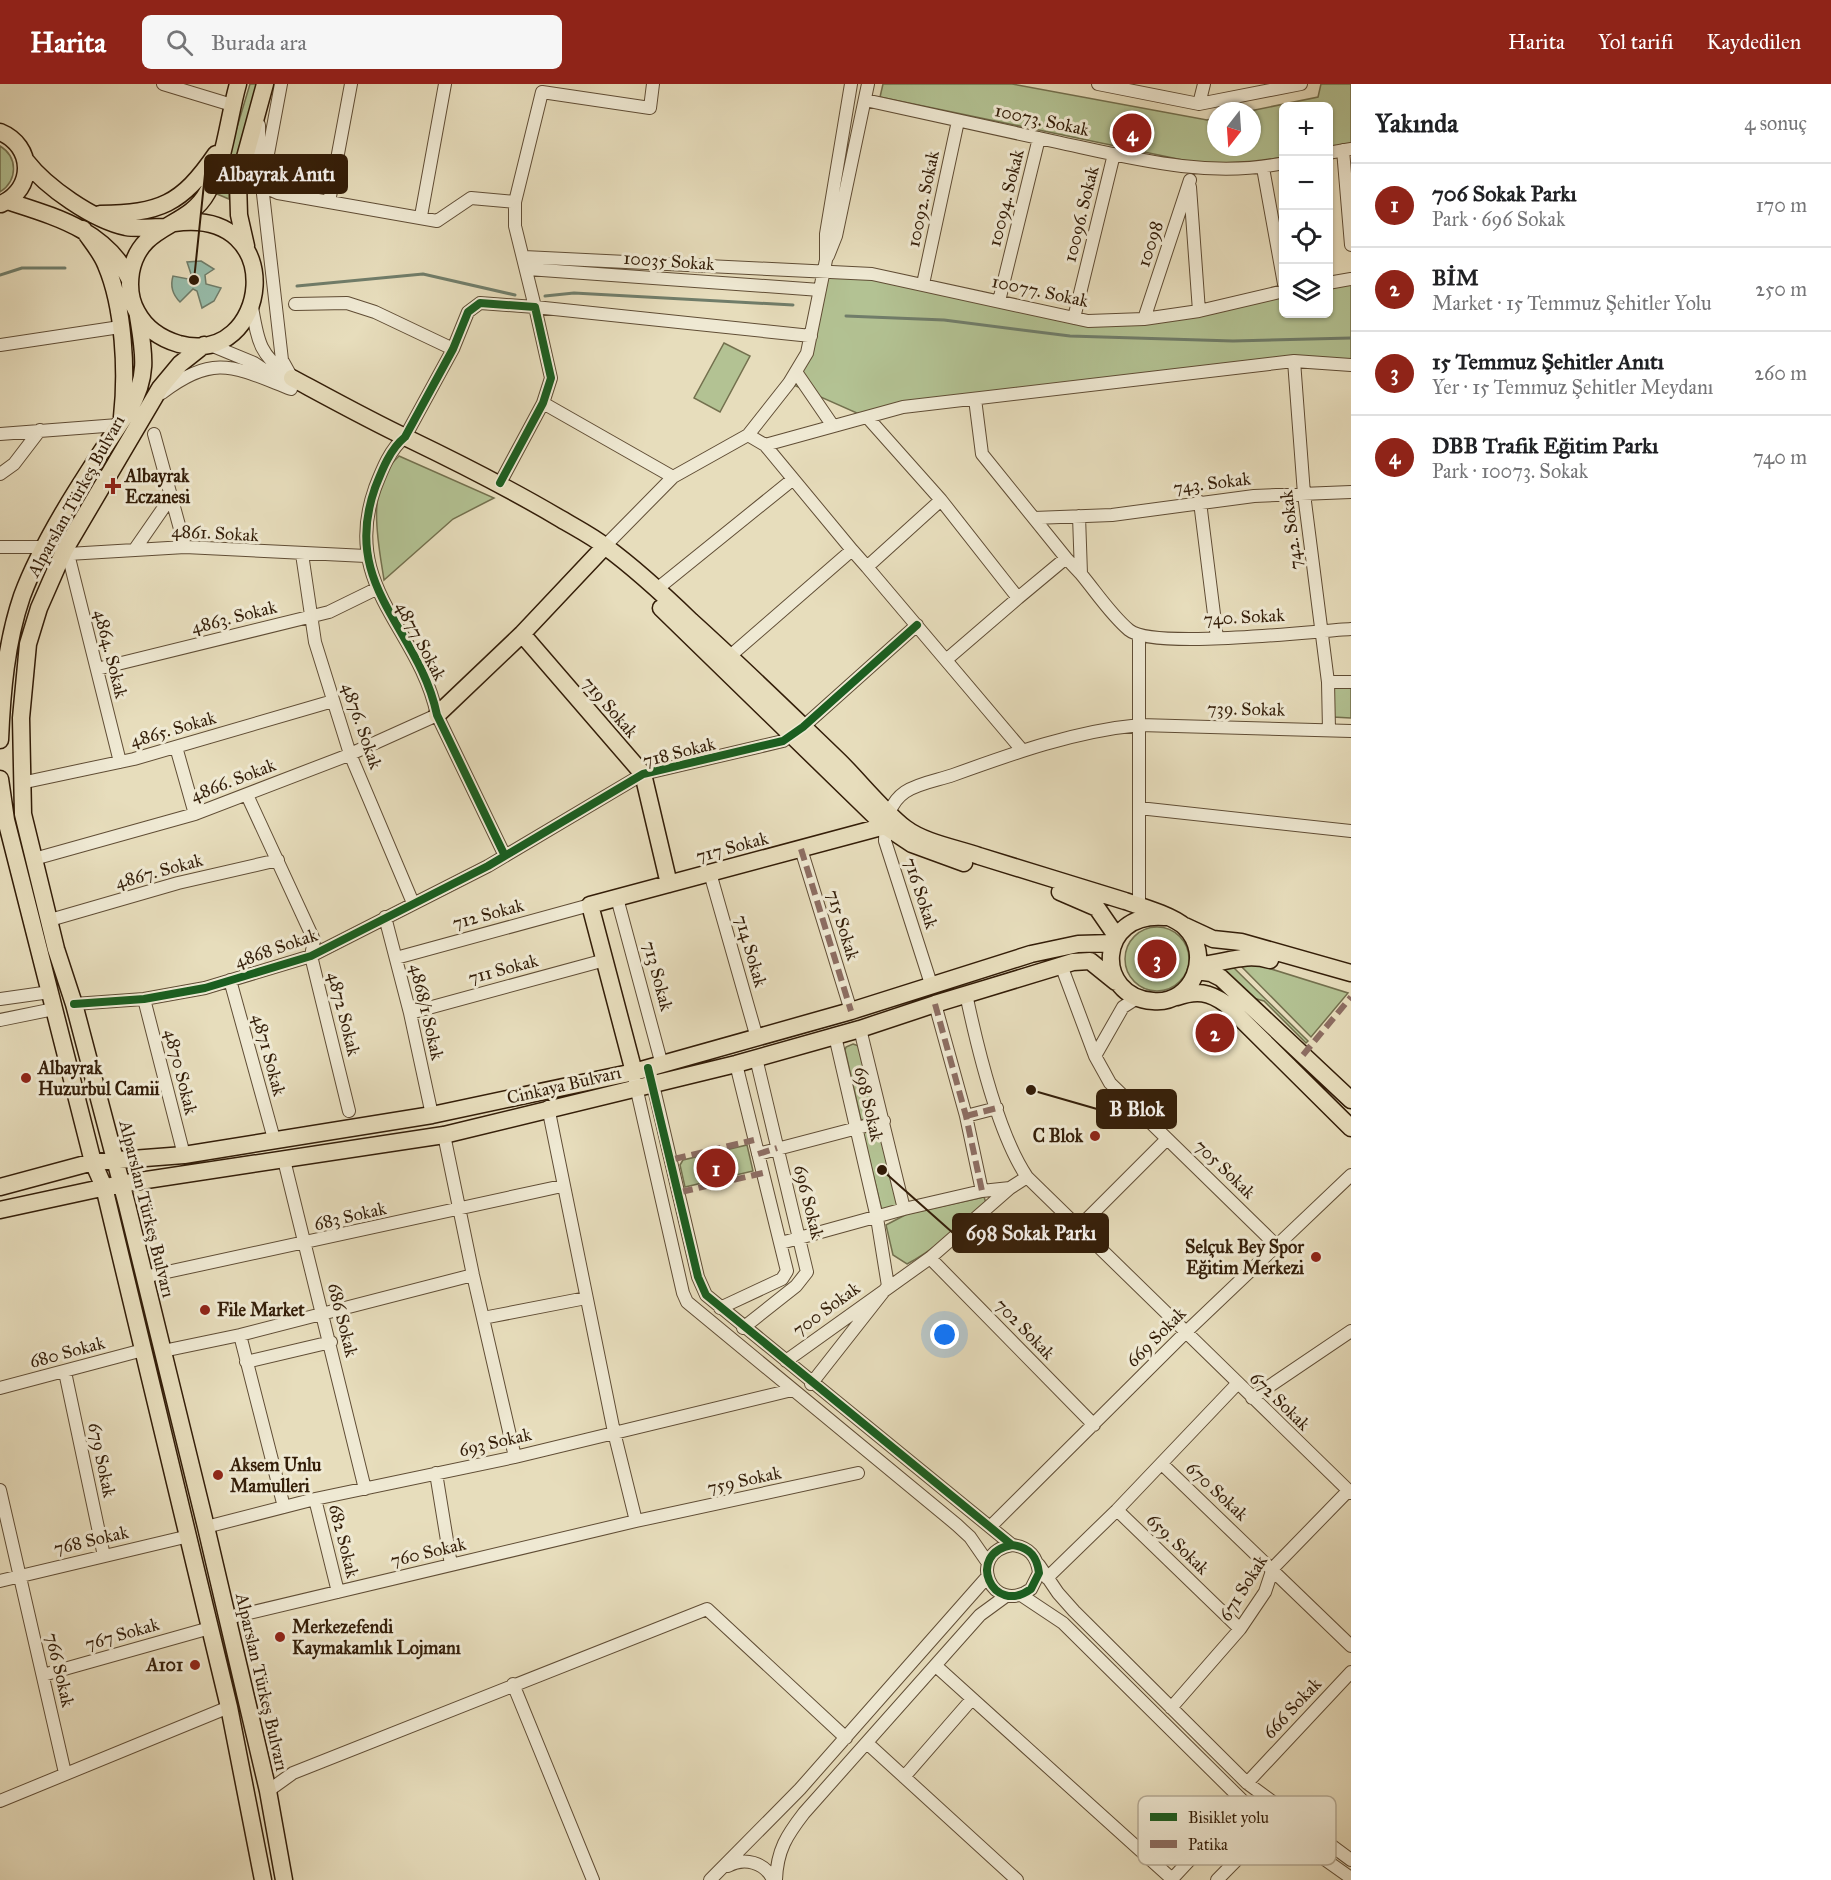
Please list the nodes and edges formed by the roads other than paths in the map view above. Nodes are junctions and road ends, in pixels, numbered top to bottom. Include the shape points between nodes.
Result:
1 (163, 84) edge
2 (238, 84) edge
3 (281, 84) edge
4 (351, 84) edge
5 (445, 84) edge
6 (653, 84) edge
7 (850, 84) edge
8 (868, 84) edge
9 (1098, 84) edge
10 (1204, 84) edge
11 (1301, 84) edge
12 (264, 86) edge
13 (543, 88) edge
14 (865, 100) junction
15 (1199, 104) junction
16 (232, 105) junction
17 (958, 121) junction
18 (0, 132) edge
19 (1039, 138) junction
20 (223, 143) junction
21 (1347, 150) edge
22 (1114, 154) junction
23 (26, 161) junction
24 (1279, 164) edge
25 (1263, 168) junction
26 (1190, 174) junction
27 (262, 186) junction
28 (330, 202) junction
29 (515, 202) junction
30 (3, 203) edge
31 (96, 214) junction
32 (422, 216) junction
33 (169, 225) junction
34 (83, 229) junction
35 (1351, 245) edge
36 (247, 250) junction
37 (524, 256) junction
38 (1280, 264) edge
39 (825, 266) junction
40 (528, 270) junction
41 (1351, 279) edge
42 (130, 280) junction
43 (1333, 282) edge
44 (923, 285) junction
45 (820, 290) junction
46 (1279, 292) edge
47 (999, 301) junction
48 (295, 304) dead end
49 (252, 307) junction
50 (535, 307) junction
51 (1199, 310) junction
52 (137, 312) junction
53 (1074, 318) junction
54 (1144, 319) junction
55 (120, 327) junction
56 (811, 336) junction
57 (0, 345) edge
58 (206, 345) junction
59 (453, 349) junction
60 (1294, 361) junction
61 (1351, 364) edge
62 (796, 372) junction
63 (291, 383) junction
64 (975, 399) junction
65 (152, 400) junction
66 (543, 403) junction
67 (868, 418) junction
68 (120, 423) junction
69 (832, 426) junction
70 (40, 430) junction
71 (0, 434) edge
72 (154, 434) dead end
73 (748, 435) junction
74 (401, 441) junction
75 (765, 445) junction
76 (0, 474) edge
77 (673, 477) junction
78 (792, 480) junction
79 (500, 483) junction
80 (1351, 492) edge
81 (1304, 494) junction
82 (171, 497) junction
83 (941, 500) junction
84 (1200, 502) junction
85 (1078, 516) junction
86 (1034, 518) junction
87 (0, 547) edge
88 (45, 547) junction
89 (185, 547) junction
90 (135, 549) junction
91 (601, 550) junction
92 (852, 550) junction
93 (66, 553) junction
94 (302, 554) junction
95 (366, 556) junction
96 (1066, 558) junction
97 (867, 567) junction
98 (1081, 574) junction
99 (376, 589) junction
100 (657, 589) junction
101 (1018, 598) junction
102 (311, 616) junction
103 (916, 625) junction
104 (1351, 629) edge
105 (1321, 631) junction
106 (522, 634) junction
107 (1138, 635) junction
108 (1217, 638) junction
109 (730, 656) junction
110 (946, 660) junction
111 (97, 669) junction
112 (1328, 682) junction
113 (1351, 682) edge
114 (1, 701) edge
115 (333, 701) junction
116 (437, 715) junction
117 (1140, 725) junction
118 (1329, 730) junction
119 (1351, 730) edge
120 (798, 731) junction
121 (0, 740) edge
122 (176, 747) junction
123 (1022, 750) junction
124 (350, 754) junction
125 (120, 762) junction
126 (643, 774) junction
127 (0, 779) edge
128 (21, 783) junction
129 (248, 795) junction
130 (1139, 808) junction
131 (195, 814) junction
132 (887, 819) junction
133 (3, 820) edge
134 (1351, 831) edge
135 (801, 849) junction
136 (505, 856) junction
137 (34, 860) junction
138 (278, 861) junction
139 (710, 873) junction
140 (669, 884) junction
141 (617, 898) junction
142 (413, 903) junction
143 (590, 905) junction
144 (1139, 905) junction
145 (1165, 916) junction
146 (385, 917) junction
147 (50, 920) junction
148 (1184, 926) junction
149 (1115, 940) junction
150 (311, 956) junction
151 (396, 958) junction
152 (605, 960) junction
153 (1061, 965) junction
154 (1198, 968) junction
155 (1351, 973) edge
156 (230, 980) junction
157 (931, 984) junction
158 (1119, 984) junction
159 (1351, 985) edge
160 (50, 992) junction
161 (966, 994) junction
162 (1137, 998) junction
163 (1174, 998) junction
164 (0, 999) edge
165 (144, 999) junction
166 (74, 1004) junction
167 (935, 1004) junction
168 (54, 1009) junction
169 (851, 1011) junction
170 (410, 1013) junction
171 (0, 1020) edge
172 (860, 1029) junction
173 (835, 1036) junction
174 (757, 1038) junction
175 (1095, 1056) junction
176 (756, 1058) junction
177 (736, 1064) junction
178 (647, 1075) junction
179 (1351, 1100) edge
180 (548, 1107) junction
181 (997, 1108) junction
182 (349, 1111) dead end
183 (432, 1115) junction
184 (966, 1116) junction
185 (83, 1121) junction
186 (884, 1121) junction
187 (857, 1128) junction
188 (1351, 1128) edge
189 (444, 1135) junction
190 (274, 1139) junction
191 (1167, 1139) junction
192 (777, 1148) junction
193 (184, 1155) junction
194 (758, 1155) junction
195 (114, 1160) junction
196 (284, 1160) junction
197 (93, 1162) junction
198 (49, 1174) junction
199 (1351, 1175) edge
200 (1027, 1177) junction
201 (112, 1185) junction
202 (562, 1186) junction
203 (0, 1187) edge
204 (1010, 1188) junction
205 (982, 1191) junction
206 (904, 1209) junction
207 (0, 1210) edge
208 (460, 1210) junction
209 (877, 1218) junction
210 (1078, 1228) junction
211 (800, 1238) junction
212 (781, 1243) junction
213 (305, 1244) junction
214 (1277, 1245) junction
215 (930, 1258) junction
216 (472, 1275) junction
217 (144, 1277) junction
218 (888, 1286) junction
219 (586, 1299) junction
220 (720, 1308) junction
221 (324, 1313) junction
222 (483, 1318) junction
223 (743, 1328) junction
224 (1351, 1331) edge
225 (1185, 1333) junction
226 (240, 1335) junction
227 (331, 1342) junction
228 (143, 1350) junction
229 (163, 1351) junction
230 (786, 1361) junction
231 (246, 1362) junction
232 (65, 1372) junction
233 (811, 1384) junction
234 (1237, 1384) junction
235 (0, 1388) edge
236 (792, 1390) junction
237 (1252, 1398) junction
238 (1094, 1425) junction
239 (614, 1432) junction
240 (515, 1456) junction
241 (1162, 1464) junction
242 (436, 1473) junction
243 (858, 1473) dead end
244 (365, 1489) junction
245 (0, 1491) edge
246 (1350, 1492) edge
247 (315, 1499) junction
248 (284, 1507) junction
249 (1117, 1510) junction
250 (636, 1521) junction
251 (206, 1527) junction
252 (990, 1527) junction
253 (189, 1536) junction
254 (1012, 1545) junction
255 (104, 1556) junction
256 (1034, 1556) junction
257 (988, 1563) junction
258 (451, 1565) junction
259 (1273, 1568) junction
260 (20, 1576) junction
261 (988, 1576) junction
262 (1047, 1578) junction
263 (0, 1581) edge
264 (338, 1592) junction
265 (1021, 1595) junction
266 (1006, 1596) junction
267 (228, 1618) junction
268 (210, 1628) junction
269 (1240, 1629) junction
270 (1351, 1646) edge
271 (936, 1666) junction
272 (43, 1676) junction
273 (1350, 1676) edge
274 (513, 1684) junction
275 (972, 1699) junction
276 (229, 1707) junction
277 (1172, 1708) junction
278 (846, 1738) junction
279 (867, 1743) junction
280 (65, 1773) junction
281 (904, 1777) junction
282 (1247, 1783) junction
283 (267, 1791) junction
284 (1238, 1796) edge
285 (1265, 1796) edge
286 (0, 1801) edge
287 (1336, 1849) edge
288 (1138, 1850) edge
289 (1351, 1860) edge
290 (1155, 1865) edge
291 (1185, 1865) edge
292 (1231, 1865) edge
293 (1333, 1865) edge
294 (718, 1876) edge
295 (1351, 1878) edge
296 (263, 1880) edge
297 (284, 1880) edge
298 (593, 1880) edge
299 (710, 1880) edge
300 (775, 1880) edge
301 (1017, 1880) edge
302 (1171, 1880) edge
303 (1217, 1880) edge

1 - 16 street
2 - 16 main road
3 - 27 street
4 - 28 street
5 - 32 street
6 - 13 street via 650,108
7 - 39 street via 826,234
8 - 14 street
9 - 15 street
10 - 15 street
11 - 15 street
12 - 27 street via 258,145
12 - 36 main road via 238,183 239,215
13 - 29 street
14 - 17 street, 10073. Sokak
14 - 39 street via 836,236
16 - 20 main road
17 - 19 street, 10073. Sokak
17 - 44 street, 10092. Sokak
18 - 23 main road via 18,143
19 - 22 street, 10073. Sokak
19 - 47 street, 10094. Sokak
20 - 31 main road via 193,185 163,206 136,213
20 - 33 main road via 207,195
21 - 35 street
22 - 26 street, 10073. Sokak
22 - 53 street, 10096. Sokak
23 - 30 main road via 25,180 19,191
23 - 31 main road via 48,186
24 - 25 street, 10073. Sokak
25 - 26 street, 10073. Sokak
25 - 38 street
26 - 51 street
26 - 54 street, 10098
27 - 28 street
27 - 63 street via 282,360
28 - 32 street
29 - 32 street via 471,198 436,221
29 - 37 street via 515,226
30 - 34 main road
31 - 33 main road via 129,227
33 - 36 main road via 195,219 215,224 234,234
33 - 42 main road via 150,236 140,249
34 - 42 main road via 114,253
34 - 55 main road, Alparslan Türkeş Bulvarı via 106,263
36 - 49 main road via 255,268 257,288
37 - 39 street, 10035 Sokak
37 - 40 street
39 - 44 street, 10077. Sokak
39 - 45 street
40 - 45 street, 10035 Sokak
40 - 50 street
41 - 43 street
42 - 52 main road
44 - 47 street, 10077. Sokak
45 - 56 street
46 - 51 street, 10077. Sokak
47 - 53 street, 10077. Sokak
48 - 59 street via 347,303
49 - 58 main road via 242,324 227,337
49 - 63 street via 261,349
50 - 56 street, 4877 Sokak
50 - 59 street, 4877 Sokak via 480,303 468,312
50 - 66 street via 551,378
51 - 54 street, 10077. Sokak
52 - 58 main road via 150,329 167,340 187,346
52 - 68 main road, Alparslan Türkeş Bulvarı via 143,374 135,399
53 - 54 street, 10077. Sokak
55 - 57 street
55 - 68 main road, Alparslan Türkeş Bulvarı via 125,379
56 - 62 street
58 - 63 street via 254,363
58 - 65 main road, Alparslan Türkeş Bulvarı via 168,375
59 - 74 street, 4877 Sokak
60 - 61 street
60 - 64 street
60 - 81 street, 742. Sokak
62 - 69 street
62 - 73 street
63 - 65 street via 216,367 192,373
63 - 74 main road
64 - 67 street via 903,407
64 - 86 street via 982,454
65 - 93 main road, Alparslan Türkeş Bulvarı
66 - 77 street
66 - 79 street
67 - 69 street
67 - 83 street
68 - 70 street
68 - 88 main road, Alparslan Türkeş Bulvarı
69 - 75 street
70 - 71 street
70 - 76 street via 14,464
72 - 82 street
73 - 75 street
73 - 77 street
74 - 79 main road
74 - 91 main road
74 - 95 street, 4877 Sokak via 380,476 367,511
75 - 78 street
77 - 91 street
78 - 92 street
78 - 100 street
79 - 91 main road
80 - 81 street, 743. Sokak
81 - 84 street, 743. Sokak
81 - 105 street, 742. Sokak
82 - 89 street
82 - 90 street
83 - 97 street
83 - 101 street
84 - 85 street, 743. Sokak
84 - 108 street
85 - 86 street, 743. Sokak
85 - 98 street
86 - 96 street
87 - 88 street
88 - 114 main road, Alparslan Türkeş Bulvarı via 22,596 11,634
89 - 90 street, 4861. Sokak
89 - 94 street, 4861. Sokak
90 - 93 street, 4861. Sokak
91 - 100 main road
91 - 106 main road
91 - 120 main road
92 - 97 street
92 - 109 street
93 - 111 street, 4864. Sokak
93 - 128 main road, Alparslan Türkeş Bulvarı via 46,589 28,644 21,718
94 - 95 street, 4861. Sokak
94 - 102 street, 4876. Sokak
95 - 99 street, 4877 Sokak
96 - 98 street
96 - 101 street
97 - 103 street
98 - 107 street via 1129,630
99 - 102 street, 4863. Sokak via 329,612
99 - 116 street, 4877 Sokak via 433,695
100 - 109 main road
101 - 110 street
102 - 111 street, 4863. Sokak
102 - 115 street, 4876. Sokak
103 - 110 street
103 - 120 street
104 - 105 street, 740. Sokak
105 - 108 street, 740. Sokak
105 - 112 street, 742. Sokak
106 - 116 main road
106 - 126 main road, 719 Sokak
107 - 108 street, 740. Sokak
107 - 117 street
109 - 120 main road
110 - 123 street
111 - 125 street, 4864. Sokak
112 - 113 street
112 - 118 street, 742. Sokak
114 - 121 main road, Alparslan Türkeş Bulvarı
115 - 122 street, 4865. Sokak
115 - 124 street, 4876. Sokak
116 - 124 street, 4866. Sokak
116 - 136 street, 4877 Sokak
117 - 118 street, 739. Sokak
117 - 123 street, 739. Sokak via 1106,728
117 - 130 street
118 - 119 street, 739. Sokak
120 - 126 street, 718 Sokak via 783,741
120 - 132 main road
122 - 125 street, 4865. Sokak
122 - 131 street
123 - 132 street, 739. Sokak via 905,792
124 - 129 street, 4866. Sokak
124 - 142 street, 4876. Sokak
125 - 128 street, 4865. Sokak
126 - 136 street, 718 Sokak
126 - 140 main road, 719 Sokak
127 - 133 main road, Alparslan Türkeş Bulvarı
128 - 137 main road, Alparslan Türkeş Bulvarı via 23,814
129 - 131 street, 4866. Sokak
129 - 138 street, 4872 Sokak
130 - 134 street
130 - 144 street
131 - 137 street, 4866. Sokak
132 - 135 main road, 717 Sokak
132 - 144 main road via 926,838
132 - 149 main road via 912,844 1092,904 1101,912
132 - 157 street, 716 Sokak via 885,841
133 - 160 main road, Alparslan Türkeş Bulvarı
135 - 139 main road, 717 Sokak
135 - 169 street, 715 Sokak
136 - 142 street, 4868 Sokak
137 - 147 main road, Alparslan Türkeş Bulvarı
138 - 147 street, 4867. Sokak via 178,883
138 - 150 street, 4872 Sokak via 314,940
139 - 140 main road, 717 Sokak
139 - 174 street, 714 Sokak
140 - 141 main road, 717 Sokak
141 - 143 main road, 717 Sokak
141 - 178 street, 713 Sokak
142 - 146 street, 4868 Sokak
143 - 151 street, 712 Sokak
143 - 152 main road
144 - 145 main road
145 - 148 main road
145 - 149 main road via 1136,918
146 - 150 street, 4868 Sokak
146 - 151 street, 4868/1 Sokak
147 - 166 main road, Alparslan Türkeş Bulvarı
148 - 154 main road via 1194,939
148 - 155 main road via 1213,939 1241,942
149 - 157 main road, Cinkaya Bulvarı via 1031,954
149 - 158 main road via 1111,960
150 - 156 street, 4868 Sokak
150 - 182 street, 4872 Sokak
151 - 170 street, 4868/1 Sokak
152 - 170 street, 711 Sokak
152 - 178 main road
153 - 158 main road, Cinkaya Bulvarı via 1090,962
153 - 161 main road, Cinkaya Bulvarı
153 - 175 street, 705 Sokak
154 - 159 main road via 1252,956
154 - 163 main road via 1188,988
154 - 179 main road via 1221,978
156 - 165 street, 4868 Sokak
156 - 190 street, 4871 Sokak
157 - 169 main road, Cinkaya Bulvarı
158 - 162 main road
160 - 164 street
160 - 168 main road, Alparslan Türkeş Bulvarı
161 - 167 main road, Cinkaya Bulvarı
161 - 181 street, 672 Sokak
162 - 163 main road via 1157,1002
162 - 175 street via 1123,1006
163 - 188 main road via 1199,992 1216,997
165 - 166 street, 4868 Sokak
165 - 193 street, 4870 Sokak
166 - 195 main road, Alparslan Türkeş Bulvarı
167 - 172 main road, Cinkaya Bulvarı
167 - 184 street
168 - 171 street
168 - 185 main road, Alparslan Türkeş Bulvarı
169 - 174 main road, Cinkaya Bulvarı
170 - 183 street, 4868/1 Sokak
172 - 173 main road, Cinkaya Bulvarı
172 - 186 street, 698 Sokak
173 - 176 main road, Cinkaya Bulvarı
173 - 187 street, 698 Sokak
174 - 178 main road, Cinkaya Bulvarı
175 - 191 street, 705 Sokak via 1110,1083
176 - 177 main road, Cinkaya Bulvarı
176 - 192 street, 696 Sokak
177 - 178 main road, Cinkaya Bulvarı
177 - 194 street, 696 Sokak
178 - 180 main road, Cinkaya Bulvarı
178 - 183 main road, Cinkaya Bulvarı
178 - 220 street via 698,1277 706,1295
178 - 236 street via 687,1302
180 - 189 main road, Cinkaya Bulvarı
180 - 202 street
181 - 184 street
181 - 200 street, 672 Sokak via 1014,1157
183 - 190 main road, Cinkaya Bulvarı
184 - 205 street
185 - 197 main road, Alparslan Türkeş Bulvarı
185 - 198 main road via 80,1145 73,1158
186 - 187 street
186 - 206 street, 698 Sokak
187 - 192 street
187 - 209 street, 698 Sokak
189 - 196 main road, Cinkaya Bulvarı
189 - 208 street
190 - 193 main road, Cinkaya Bulvarı
191 - 210 street
191 - 214 street, 705 Sokak
192 - 194 street
192 - 211 street, 696 Sokak
193 - 195 main road, Cinkaya Bulvarı
194 - 212 street, 696 Sokak
195 - 197 main road, Cinkaya Bulvarı
195 - 201 main road, Alparslan Türkeş Bulvarı
196 - 201 main road, Cinkaya Bulvarı
196 - 213 street, 686 Sokak
197 - 198 main road, Cinkaya Bulvarı
197 - 201 main road, Alparslan Türkeş Bulvarı
198 - 203 main road, Cinkaya Bulvarı
199 - 214 street, 669 Sokak
200 - 204 street, 700 Sokak
200 - 210 street, 672 Sokak
201 - 207 main road, Cinkaya Bulvarı
201 - 217 main road, Alparslan Türkeş Bulvarı
201 - 228 main road, Alparslan Türkeş Bulvarı
202 - 208 street, 683 Sokak
202 - 219 street
204 - 205 street
204 - 215 street, 700 Sokak
205 - 206 street
206 - 209 street
208 - 213 street, 683 Sokak
208 - 216 street
209 - 211 street
209 - 218 street, 698 Sokak
210 - 225 street, 672 Sokak
211 - 212 street
211 - 223 street, 696 Sokak via 806,1276
212 - 220 street, 696 Sokak via 786,1275
213 - 217 street, 683 Sokak
213 - 221 street, 686 Sokak
214 - 225 street, 669 Sokak
215 - 218 street, 700 Sokak
215 - 238 street, 702 Sokak
216 - 221 street
216 - 222 street
217 - 229 main road, Alparslan Türkeş Bulvarı
218 - 230 street, 700 Sokak
218 - 233 street, 700 Sokak
219 - 222 street
219 - 239 street
220 - 223 street
221 - 226 street
221 - 227 street, 686 Sokak
222 - 240 street
223 - 230 street
224 - 237 street
225 - 234 street, 672 Sokak
225 - 238 street, 669 Sokak
226 - 229 street
226 - 231 street
227 - 231 street
227 - 244 street, 686 Sokak
228 - 232 street, 680 Sokak
228 - 253 main road, Alparslan Türkeş Bulvarı
229 - 251 main road, Alparslan Türkeş Bulvarı
230 - 233 street
231 - 248 street
232 - 235 street, 680 Sokak
232 - 255 street, 679 Sokak
233 - 252 street
234 - 237 street, 672 Sokak
234 - 241 street
236 - 239 street, 693 Sokak
236 - 257 street via 970,1536
237 - 246 street, 672 Sokak
238 - 252 street, 669 Sokak
239 - 240 street, 693 Sokak
239 - 250 street
240 - 242 street, 693 Sokak
241 - 249 street
241 - 259 street, 670 Sokak
242 - 244 street, 693 Sokak
242 - 258 street
243 - 250 street, 759 Sokak
244 - 247 street, 693 Sokak
245 - 260 street, 766 Sokak
246 - 259 street, 671 Sokak
247 - 248 street, 693 Sokak
247 - 264 street, 682 Sokak
248 - 251 street, 693 Sokak
249 - 262 street
249 - 269 street, 659. Sokak
250 - 258 street, 760 Sokak
251 - 267 main road, Alparslan Türkeş Bulvarı
252 - 254 street
253 - 255 street, 768 Sokak
253 - 268 main road, Alparslan Türkeş Bulvarı
254 - 256 street
254 - 257 street via 997,1550
255 - 260 street, 768 Sokak
256 - 262 street
256 - 265 street via 1038,1564 1036,1582
257 - 261 street
258 - 264 street, 760 Sokak
259 - 269 street, 671 Sokak via 1265,1592
259 - 270 street, 670 Sokak
260 - 263 street, 768 Sokak
260 - 272 street, 766 Sokak
261 - 266 street via 992,1586
261 - 278 street
262 - 277 street via 1074,1611
264 - 267 street, 760 Sokak
265 - 266 street
265 - 284 street via 1063,1623
266 - 271 street via 980,1615
267 - 283 main road, Alparslan Türkeş Bulvarı
268 - 272 street, 767 Sokak
268 - 276 main road, Alparslan Türkeş Bulvarı
269 - 277 street, 671 Sokak
271 - 275 street
271 - 279 street
272 - 280 street, 766 Sokak
273 - 282 street, 666 Sokak
274 - 278 street via 707,1609
274 - 283 street via 293,1773
274 - 298 street
275 - 281 street
275 - 288 street
276 - 280 street
276 - 296 main road, Alparslan Türkeş Bulvarı
277 - 282 street
278 - 294 street
279 - 281 street
279 - 300 street via 785,1836
280 - 286 street
281 - 301 street
282 - 285 street
283 - 297 main road, Alparslan Türkeş Bulvarı
287 - 289 street
290 - 302 street
291 - 302 street
292 - 303 street
293 - 295 street
294 - 299 street
294 - 300 street via 734,1863 754,1863

